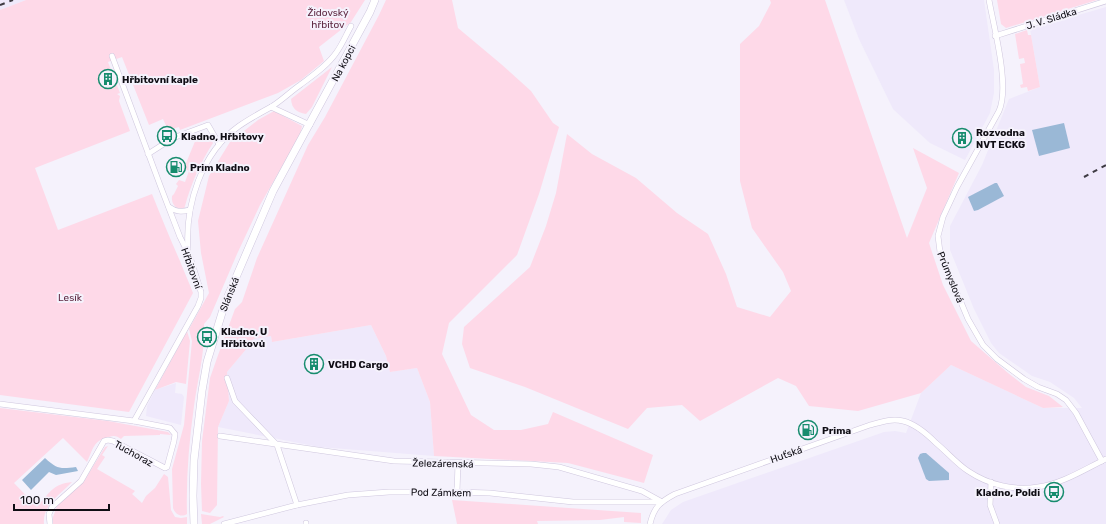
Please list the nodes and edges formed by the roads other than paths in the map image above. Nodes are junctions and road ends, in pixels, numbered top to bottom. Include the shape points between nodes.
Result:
1 (375, 0) edge
2 (989, 0) edge
3 (1106, 1) edge
4 (351, 26) dead end
5 (995, 36) junction
6 (112, 56) dead end
7 (271, 107) junction
8 (310, 125) junction
9 (219, 144) junction
10 (148, 154) junction
11 (169, 207) junction
12 (190, 210) junction
13 (190, 257) junction
14 (226, 378) dead end
15 (0, 404) edge
16 (134, 421) junction
17 (220, 436) dead end
18 (277, 444) junction
19 (1104, 460) edge
20 (458, 463) junction
21 (991, 482) junction
22 (457, 492) junction
23 (662, 502) junction
24 (298, 505) junction
25 (50, 524) edge
26 (194, 524) edge
27 (224, 524) edge
28 (650, 524) edge
29 (997, 524) edge

1 - 8 main road, Na kopci
2 - 5 street, Průmyslová
3 - 5 street, J. V. Sládka
4 - 7 street via 336,53 316,73
5 - 19 street, Průmyslová via 1003,87 1002,103 945,211 939,231 939,247 968,319 983,345 1024,380 1066,400
6 - 10 street, Hřbitovní
7 - 8 street
7 - 9 street via 238,126
8 - 26 main road, Slánská via 273,191 220,316 202,391 194,460
9 - 10 street via 208,125 173,138
9 - 12 street via 200,176
10 - 11 street, Hřbitovní
11 - 12 street via 182,212
11 - 13 street, Hřbitovní
12 - 13 street
13 - 16 street, Hřbitovní via 201,290 200,301
14 - 18 street via 235,401
15 - 16 street
16 - 25 street, Tuchoraz via 172,429 175,434 174,441 166,467 113,441 104,441 81,481 52,507
17 - 18 street, Železárenská
18 - 20 street, Železárenská via 394,461
18 - 24 street
19 - 21 street, Huťská via 1072,476 1039,487 1009,488
20 - 22 street
20 - 23 street, Železárenská via 559,467 642,491
21 - 23 street, Huťská via 968,471 917,427 902,420 890,420 675,494
21 - 29 street via 990,505
22 - 23 street, Pod Zámkem via 573,502
22 - 24 street, Pod Zámkem via 348,495
23 - 28 street, Huťská via 656,507
24 - 27 street, Pod Zámkem

